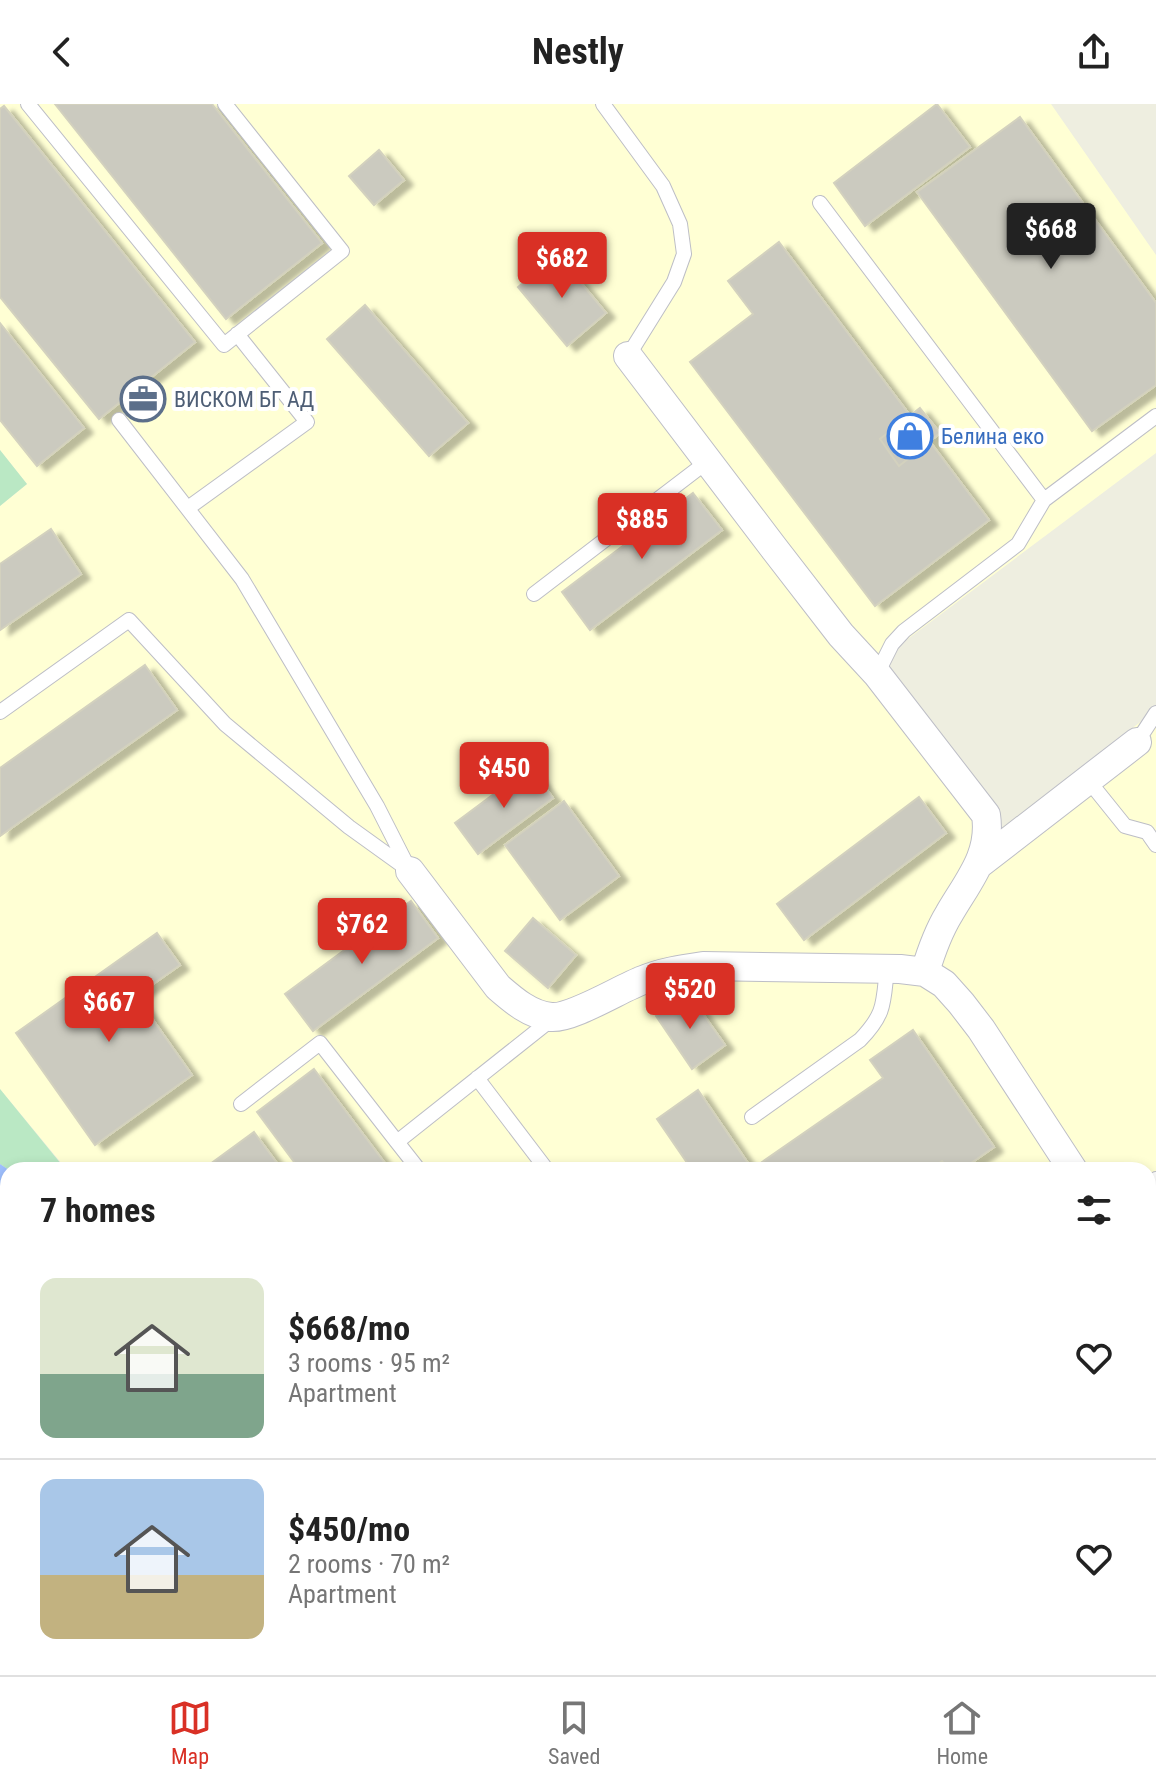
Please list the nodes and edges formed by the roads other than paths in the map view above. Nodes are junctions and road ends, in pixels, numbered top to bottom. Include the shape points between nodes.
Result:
1 (28, 104) edge
2 (225, 104) edge
3 (603, 104) edge
4 (820, 203) dead end
5 (237, 334) junction
6 (628, 356) joint
7 (1156, 416) edge
8 (119, 420) dead end
9 (708, 461) junction
10 (1044, 500) junction
11 (188, 508) junction
12 (534, 594) dead end
13 (877, 674) junction
14 (0, 712) edge
15 (1156, 713) edge
16 (1137, 742) joint
17 (1088, 780) junction
18 (1156, 845) edge
19 (978, 865) junction
20 (410, 871) junction
21 (887, 968) junction
22 (925, 972) junction
23 (553, 1017) junction
24 (477, 1078) junction
25 (241, 1104) dead end
26 (752, 1117) dead end
27 (397, 1142) junction
28 (413, 1162) edge
29 (541, 1162) edge
30 (1068, 1162) edge

1 - 5 lane via 224,345
2 - 5 lane via 342,251
3 - 6 lane via 663,186 680,224 684,254 674,282
4 - 10 lane
5 - 11 lane via 307,422
6 - 9 street
7 - 10 lane
8 - 11 lane
9 - 12 lane
9 - 13 street
10 - 13 lane via 1018,544 904,631
11 - 20 lane via 242,579
13 - 19 street via 986,815 986,847
14 - 20 lane via 129,620 225,724
15 - 16 lane
16 - 17 street
17 - 18 lane via 1125,826 1147,832
17 - 19 street
19 - 22 street via 933,945
20 - 23 street via 498,987 531,1011
21 - 22 street
21 - 23 street via 703,966 643,980
21 - 26 lane via 882,1010 874,1026
22 - 30 street via 944,984 981,1029
23 - 24 lane
24 - 27 lane
24 - 29 lane
25 - 27 lane via 320,1043
27 - 28 lane

